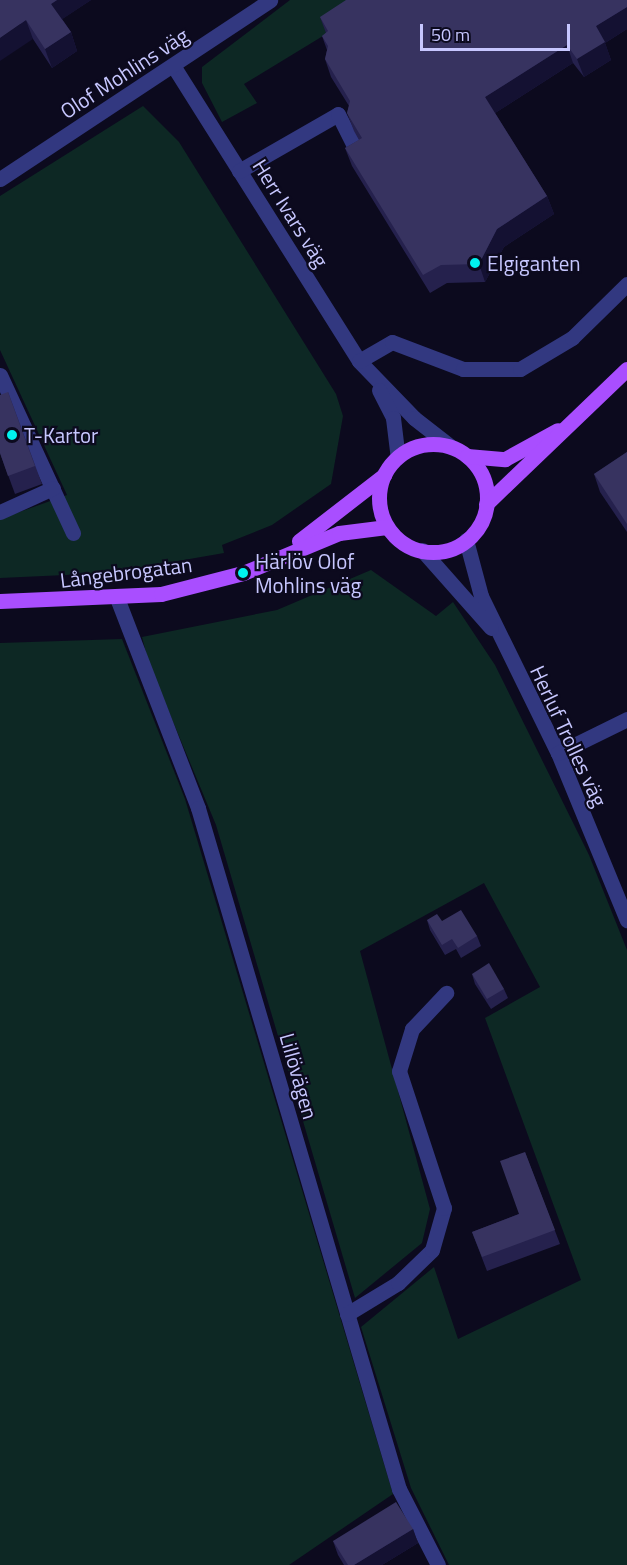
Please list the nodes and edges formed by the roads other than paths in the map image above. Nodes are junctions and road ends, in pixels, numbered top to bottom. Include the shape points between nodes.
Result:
1 (270, 0) edge
2 (174, 67) junction
3 (356, 150) edge
4 (239, 171) junction
5 (0, 179) edge
6 (627, 284) edge
7 (359, 361) junction
8 (627, 369) edge
9 (0, 375) edge
10 (374, 380) junction
11 (594, 404) junction
12 (450, 446) junction
13 (398, 456) junction
14 (467, 456) junction
15 (384, 475) junction
16 (53, 488) junction
17 (486, 504) junction
18 (0, 512) edge
19 (387, 527) junction
20 (73, 533) dead end
21 (466, 540) junction
22 (422, 550) junction
23 (286, 551) junction
24 (117, 598) junction
25 (0, 602) edge
26 (499, 637) junction
27 (625, 724) edge
28 (558, 753) junction
29 (627, 920) edge
30 (446, 993) dead end
31 (347, 1314) junction
32 (438, 1565) edge

1 - 2 street, Olof Mohlins väg
2 - 4 street, Herr Ivars väg
2 - 5 street, Olof Mohlins väg
3 - 4 street via 338,114
4 - 7 street, Herr Ivars väg
6 - 7 street via 572,338 520,369 463,369 392,342
7 - 10 street, Herr Ivars väg
8 - 11 main road
9 - 16 street
10 - 12 street, Herr Ivars väg
10 - 13 street, Herr Ivars väg via 393,418
11 - 14 main road via 518,454 486,461
11 - 17 main road
12 - 13 main road via 423,445
12 - 14 main road
13 - 15 main road
14 - 17 main road via 483,478
15 - 19 main road via 379,501
15 - 23 main road, Långebrogatan
16 - 18 street
16 - 20 street
17 - 21 main road
19 - 22 main road via 402,542
19 - 23 main road, Långebrogatan via 339,533
21 - 22 main road via 442,551
21 - 26 street, Herluf Trolles väg
22 - 26 street, Herluf Trolles väg
23 - 24 main road, Långebrogatan via 202,585
24 - 25 main road, Långebrogatan
24 - 31 street, Lillövägen via 198,808
26 - 28 street, Herluf Trolles väg
27 - 28 street
28 - 29 street, Herluf Trolles väg
30 - 31 street via 412,1029 399,1071 444,1208 432,1250 398,1283
31 - 32 street, Lillövägen via 399,1490

